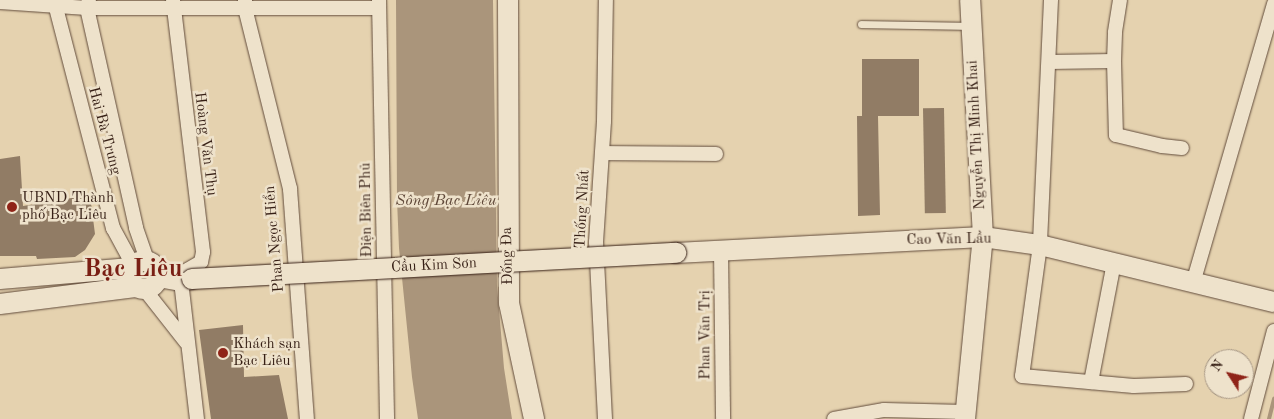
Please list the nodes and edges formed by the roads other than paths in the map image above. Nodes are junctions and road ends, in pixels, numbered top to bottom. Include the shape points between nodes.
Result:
1 (508, 0) edge
2 (606, 0) edge
3 (970, 0) edge
4 (1051, 0) edge
5 (1120, 0) edge
6 (0, 2) edge
7 (54, 3) edge
8 (88, 4) edge
9 (173, 4) edge
10 (246, 4) edge
11 (379, 4) edge
12 (1274, 4) edge
13 (861, 24) dead end
14 (971, 26) junction
15 (1114, 61) junction
16 (1049, 62) junction
17 (1182, 148) dead end
18 (602, 153) junction
19 (716, 154) dead end
20 (983, 237) junction
21 (1040, 245) junction
22 (721, 250) junction
23 (676, 253) joint
24 (1114, 264) junction
25 (142, 275) junction
26 (0, 279) edge
27 (187, 280) junction
28 (1193, 283) junction
29 (1274, 302) edge
30 (0, 304) edge
31 (1274, 331) edge
32 (187, 343) junction
33 (1091, 382) junction
34 (1186, 384) dead end
35 (965, 415) edge
36 (197, 419) edge
37 (308, 419) edge
38 (387, 419) edge
39 (534, 419) edge
40 (605, 419) edge
41 (723, 419) edge
42 (834, 419) edge
43 (1251, 419) edge

1 - 39 main road, Đống Đa via 509,302
2 - 18 street, Thống Nhất
3 - 14 main road, Nguyễn Thị Minh Khai
4 - 16 street
5 - 15 street
6 - 7 street
7 - 8 street
7 - 25 street, Hai Bà Trưng via 113,228
8 - 9 street
8 - 25 street, Hai Bà Trưng via 136,228
9 - 10 street
9 - 27 street, Hoàng Văn Thụ via 202,252 201,262 182,273
10 - 11 street
10 - 37 street, Phan Ngọc Hiển via 290,189
11 - 38 street, Điện Biên Phủ
12 - 28 street
13 - 14 lane
14 - 20 main road, Nguyễn Thị Minh Khai
15 - 16 street
15 - 17 street via 1116,135
16 - 21 street
18 - 19 street
18 - 40 street, Thống Nhất via 596,242
20 - 21 main road, Cao Văn Lầu
20 - 22 main road, Cao Văn Lầu
20 - 35 main road, Nguyễn Thị Minh Khai
21 - 24 main road, Cao Văn Lầu
21 - 33 street via 1022,376
22 - 23 main road, Cao Văn Lầu
22 - 41 street, Phan Văn Trị
23 - 27 main road, Cầu Kim Sơn, bridge
24 - 28 main road, Cao Văn Lầu
24 - 33 street
25 - 26 main road
25 - 27 main road, Cầu Kim Sơn
25 - 30 main road
25 - 32 street, Hai Bà Trưng
27 - 32 street
28 - 29 main road, Cao Văn Lầu
31 - 43 street
32 - 36 street
33 - 34 street via 1134,386
35 - 42 street via 884,410

